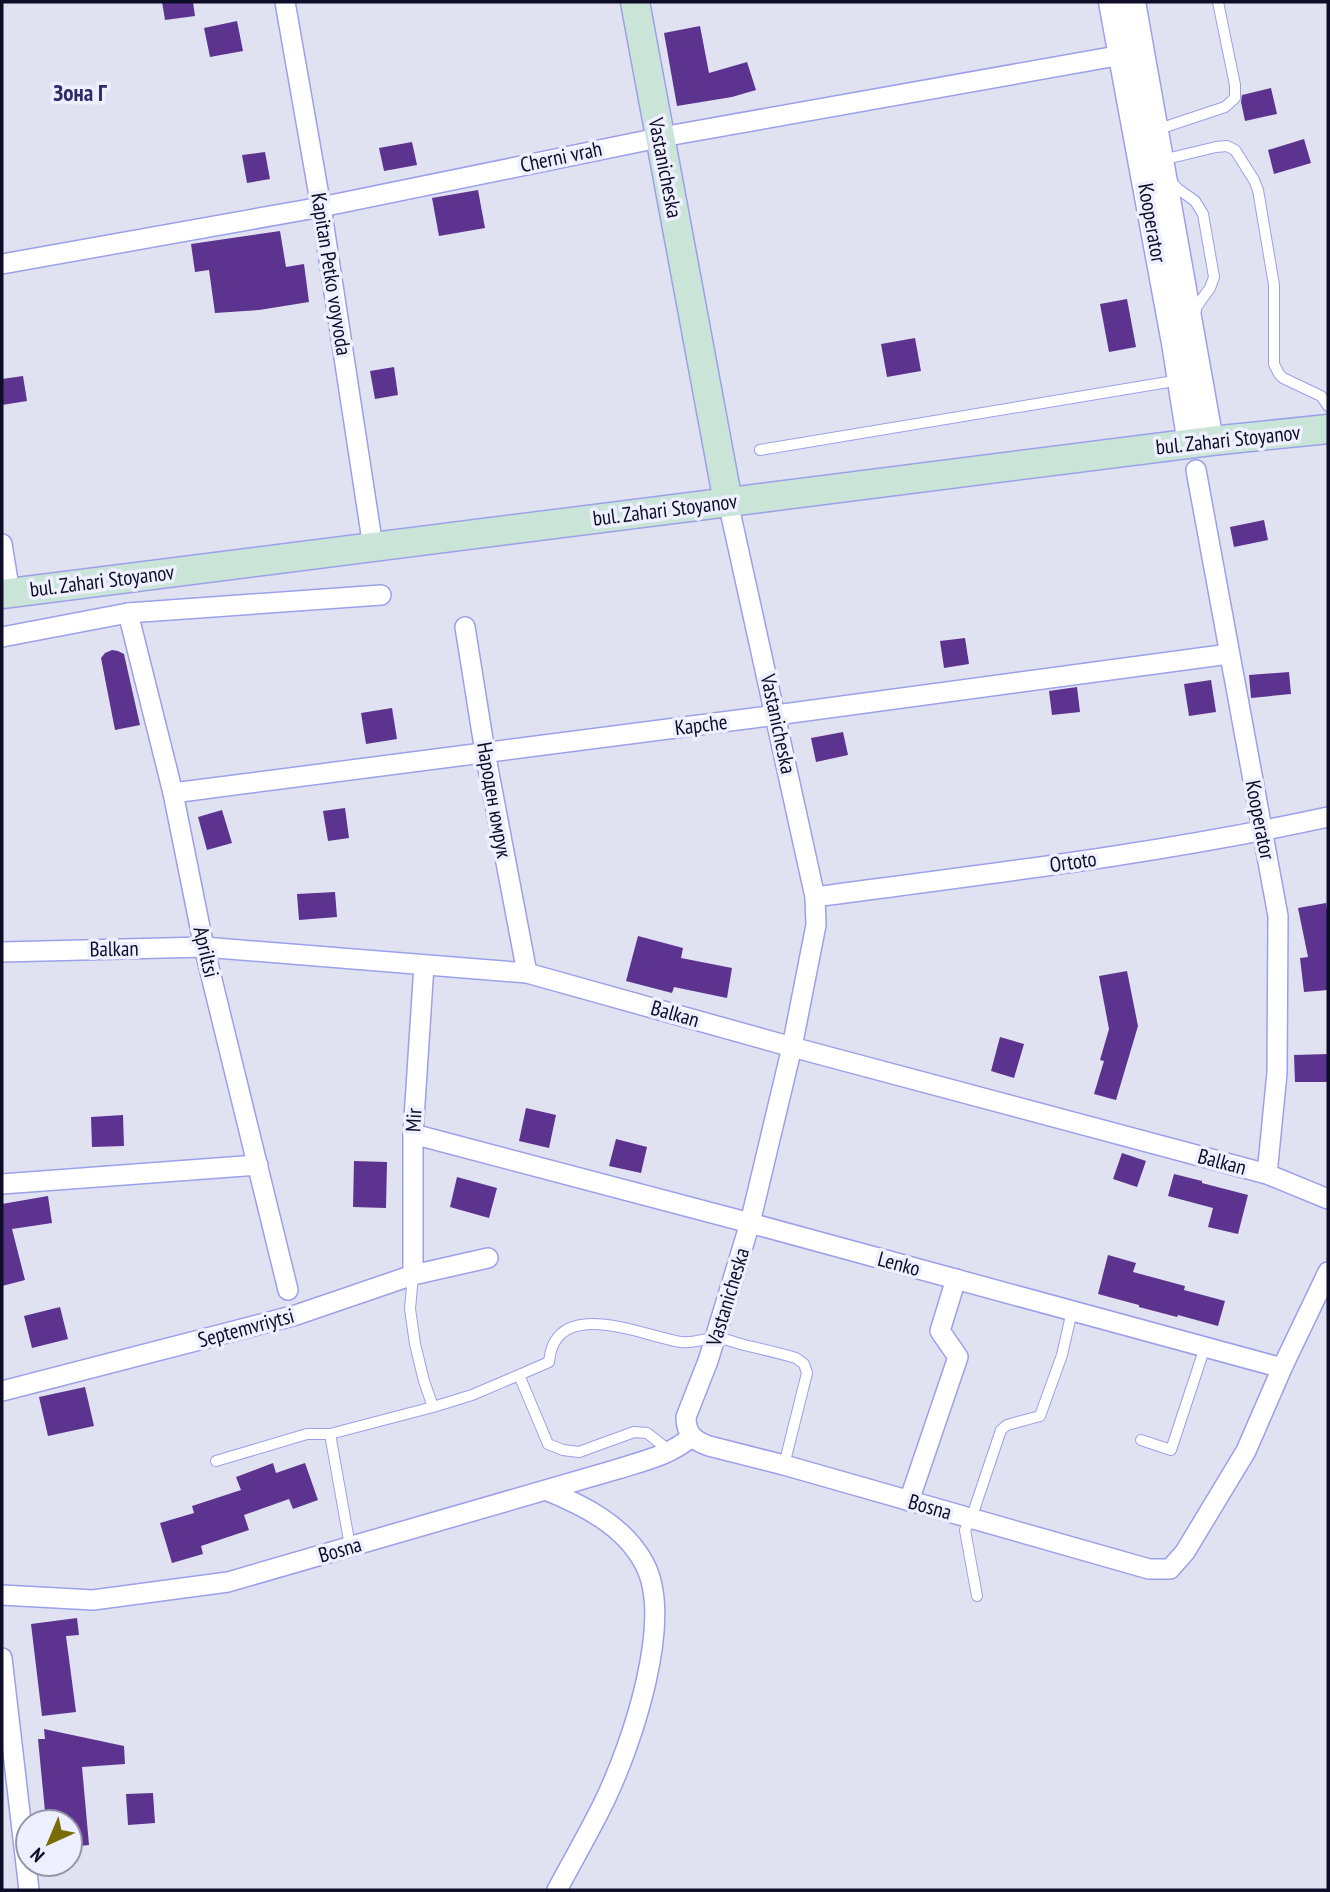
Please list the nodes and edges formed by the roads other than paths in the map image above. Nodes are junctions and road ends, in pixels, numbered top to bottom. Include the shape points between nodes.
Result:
1 (285, 2) edge
2 (635, 2) edge
3 (1111, 2) edge
4 (1133, 2) edge
5 (1218, 2) edge
6 (1122, 55) junction
7 (1156, 130) junction
8 (659, 137) junction
9 (1163, 167) junction
10 (321, 206) junction
11 (2, 264) edge
12 (1180, 380) junction
13 (1328, 406) edge
14 (1328, 429) edge
15 (760, 450) dead end
16 (1199, 452) junction
17 (728, 502) junction
18 (2, 544) edge
19 (373, 547) junction
20 (6, 593) edge
21 (381, 595) dead end
22 (128, 614) junction
23 (465, 627) dead end
24 (2, 637) edge
25 (1229, 654) junction
26 (776, 715) junction
27 (485, 752) junction
28 (173, 793) junction
29 (1328, 817) edge
30 (1262, 832) junction
31 (816, 897) junction
32 (204, 947) junction
33 (2, 952) edge
34 (424, 965) junction
35 (527, 973) junction
36 (792, 1047) junction
37 (413, 1134) junction
38 (258, 1165) junction
39 (1267, 1174) junction
40 (2, 1184) edge
41 (1328, 1199) edge
42 (750, 1223) junction
43 (488, 1258) dead end
44 (1328, 1272) edge
45 (413, 1275) junction
46 (956, 1279) junction
47 (288, 1290) dead end
48 (1072, 1311) junction
49 (716, 1338) junction
50 (1205, 1347) junction
51 (1282, 1368) junction
52 (519, 1375) junction
53 (2, 1391) edge
54 (433, 1407) junction
55 (330, 1434) junction
56 (691, 1437) junction
57 (1141, 1440) dead end
58 (670, 1451) junction
59 (216, 1461) dead end
60 (785, 1465) junction
61 (548, 1491) junction
62 (909, 1501) junction
63 (971, 1519) junction
64 (350, 1546) junction
65 (2, 1595) edge
66 (977, 1596) dead end
67 (2, 1658) edge
68 (29, 1890) edge
69 (557, 1890) edge

1 - 10 street, Kapitan Petko voyvoda
2 - 8 main road, Vastanicheska
3 - 6 street, Kooperator
4 - 7 street, Kooperator
5 - 7 lane via 1235,97 1226,107
6 - 8 street, Cherni vrah
6 - 12 street, Kooperator
7 - 9 street, Kooperator
8 - 10 street, Cherni vrah
8 - 17 main road, Vastanicheska
9 - 13 lane via 1216,147 1235,150 1258,190 1274,285 1274,364 1283,379 1321,396
9 - 16 street, Kooperator via 1191,327
10 - 11 street, Cherni vrah
10 - 19 street, Kapitan Petko voyvoda
12 - 15 lane
12 - 16 street, Kooperator
14 - 16 main road, bul. Zahari Stoyanov
16 - 17 main road, bul. Zahari Stoyanov
16 - 25 street, Kooperator
17 - 19 main road, bul. Zahari Stoyanov
17 - 26 street, Vastanicheska
18 - 20 street
19 - 20 main road, bul. Zahari Stoyanov
21 - 22 street
22 - 24 street
22 - 28 street, Apriltsi
23 - 27 street, Народен юмрук
25 - 26 street, Kapche
25 - 30 street, Kooperator
26 - 27 street, Kapche
26 - 31 street, Vastanicheska
27 - 28 street, Kapche
27 - 35 street, Народен юмрук
28 - 32 street, Apriltsi
29 - 30 street, Ortoto
30 - 31 street, Ortoto
30 - 39 street, Kooperator via 1278,916 1277,1073
31 - 36 street, Vastanicheska via 816,925
32 - 33 street, Balkan
32 - 34 street, Balkan
32 - 38 street, Apriltsi
34 - 35 street, Balkan
34 - 37 street, Mir
35 - 36 street, Balkan
36 - 39 street, Balkan
36 - 42 street, Vastanicheska
37 - 42 street, Lenko
37 - 45 street, Mir
38 - 40 street
38 - 47 street, Apriltsi
39 - 41 street, Balkan
42 - 46 street, Lenko
42 - 49 street, Vastanicheska
43 - 45 street, Septemvriytsi
44 - 51 street
45 - 53 street, Septemvriytsi via 296,1315
45 - 54 lane via 410,1309 415,1344
46 - 48 street, Lenko
46 - 62 street via 940,1331 958,1357
48 - 50 street, Lenko
48 - 63 lane via 1040,1416 1001,1430
49 - 52 lane via 683,1342 605,1324 569,1327 556,1340 550,1362
49 - 56 street, Vastanicheska via 686,1417
49 - 60 lane via 804,1364 807,1373
50 - 51 street, Lenko
50 - 57 lane via 1171,1450
51 - 63 street, Bosna via 1246,1451 1170,1569 1149,1569
52 - 54 lane
52 - 58 lane via 548,1444 579,1452 634,1432 647,1433
54 - 55 lane
55 - 59 lane via 307,1434
55 - 64 lane
56 - 58 street, Bosna
56 - 60 street, Bosna
58 - 61 street, Bosna
60 - 62 street, Bosna
61 - 64 street, Bosna
61 - 69 street via 592,1511 625,1536 645,1564 654,1593 656,1628 632,1732 606,1798
62 - 63 street, Bosna
63 - 66 lane via 965,1530
64 - 65 street, Bosna via 228,1582 93,1600
67 - 68 street

